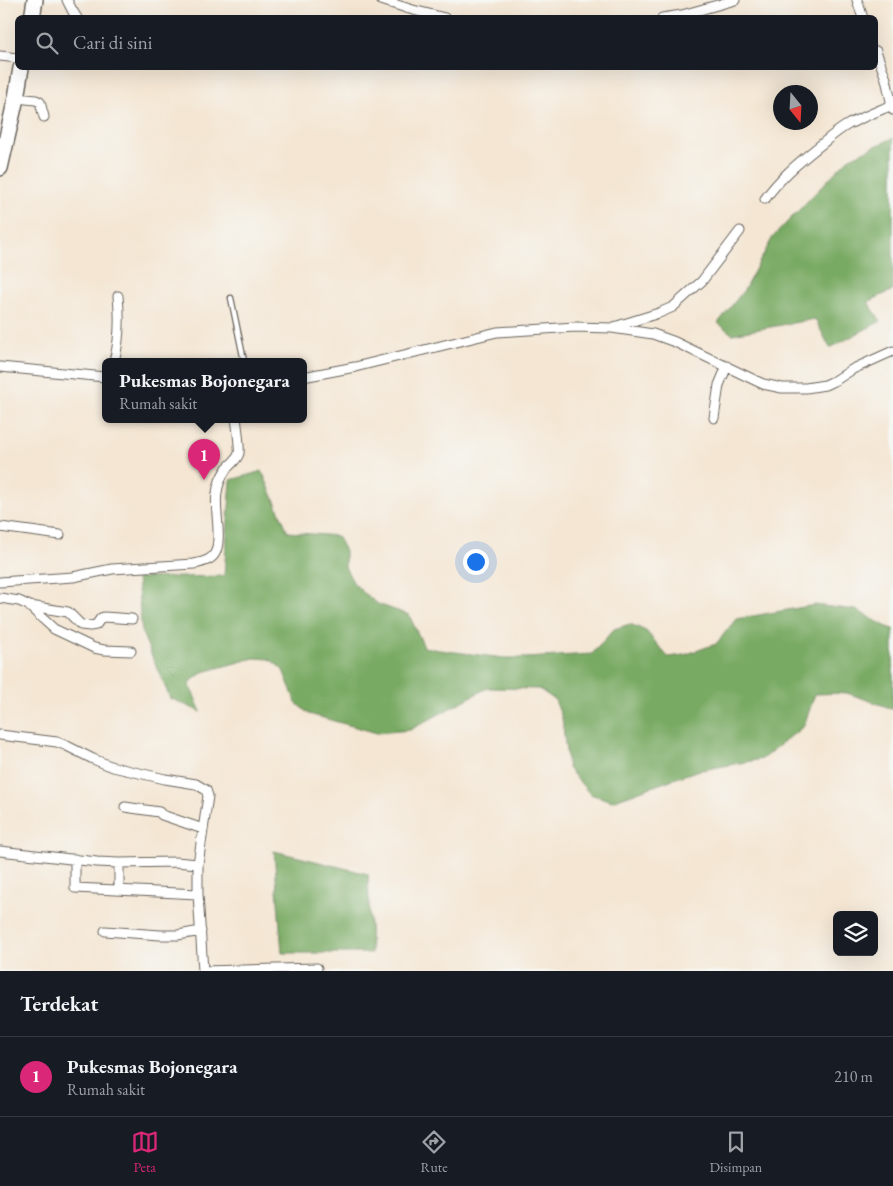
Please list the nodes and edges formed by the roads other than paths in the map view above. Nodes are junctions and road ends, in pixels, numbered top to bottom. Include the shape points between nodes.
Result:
1 (36, 0) edge
2 (67, 0) edge
3 (381, 0) edge
4 (735, 0) edge
5 (856, 0) edge
6 (33, 15) edge
7 (75, 15) edge
8 (433, 15) edge
9 (677, 15) edge
10 (862, 15) edge
11 (0, 56) edge
12 (878, 57) edge
13 (15, 58) edge
14 (21, 70) edge
15 (16, 98) junction
16 (893, 108) edge
17 (44, 117) dead end
18 (0, 168) edge
19 (765, 199) dead end
20 (740, 232) dead end
21 (118, 296) dead end
22 (231, 298) dead end
23 (612, 328) junction
24 (893, 351) edge
25 (115, 358) edge
26 (243, 358) edge
27 (727, 366) junction
28 (0, 367) edge
29 (307, 376) edge
30 (102, 377) edge
31 (714, 418) dead end
32 (236, 423) edge
33 (0, 527) edge
34 (60, 535) dead end
35 (0, 582) edge
36 (0, 598) edge
37 (30, 606) junction
38 (132, 618) dead end
39 (131, 651) dead end
40 (0, 735) edge
41 (125, 807) dead end
42 (203, 830) junction
43 (0, 851) edge
44 (75, 859) junction
45 (119, 863) junction
46 (198, 864) junction
47 (119, 890) junction
48 (198, 894) junction
49 (105, 931) dead end
50 (201, 931) junction
51 (317, 968) dead end
52 (203, 971) edge

1 - 6 highway
2 - 7 street
3 - 8 street
4 - 9 street
5 - 10 street
11 - 13 street
12 - 16 street
14 - 15 highway
15 - 17 street via 38,101
15 - 18 highway
16 - 19 street via 872,113 826,140 786,174
20 - 23 street via 702,281 673,307
21 - 25 street
22 - 26 lane
23 - 27 street via 653,334
23 - 29 street via 497,332
24 - 27 street via 830,383 813,387 769,385
27 - 31 street via 719,385
28 - 30 street
32 - 35 street via 239,451 217,490 217,546 210,559 194,564
33 - 34 street
36 - 37 street via 19,600
37 - 38 street via 68,612 81,624 90,626 104,617
37 - 39 street via 54,629 94,648
40 - 42 street via 57,742 113,766 203,787 208,796
41 - 42 street via 159,812
42 - 46 street
43 - 44 street
44 - 45 street
44 - 47 street via 75,888
45 - 46 street
45 - 47 street
46 - 48 street
47 - 48 street
48 - 50 street
49 - 50 street via 160,936
50 - 52 street
51 - 52 street

